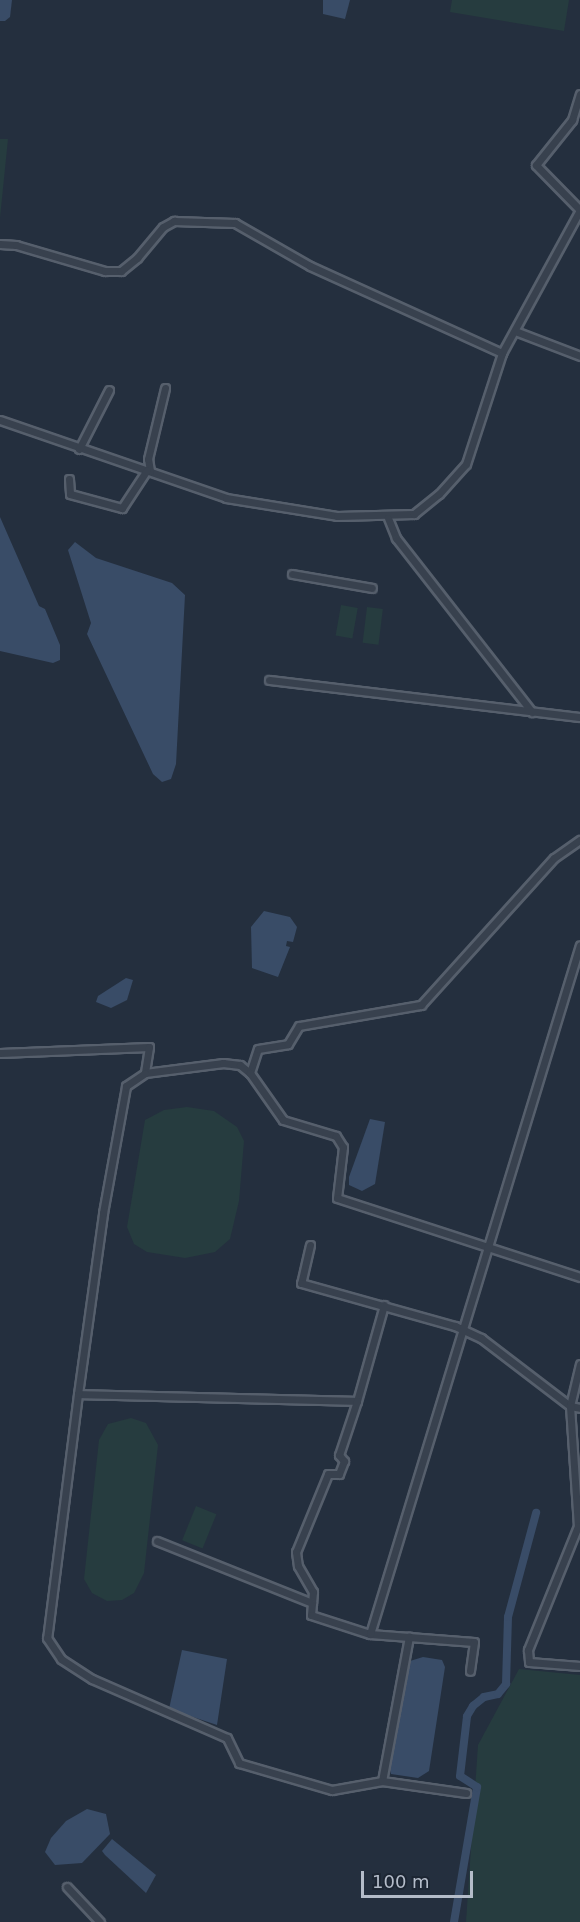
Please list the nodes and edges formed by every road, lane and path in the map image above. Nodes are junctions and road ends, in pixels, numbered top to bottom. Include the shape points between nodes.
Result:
1 (580, 94) edge
2 (580, 210) edge
3 (0, 244) edge
4 (515, 331) junction
5 (502, 353) junction
6 (580, 356) edge
7 (165, 388) dead end
8 (109, 390) dead end
9 (0, 420) edge
10 (79, 449) junction
11 (148, 470) junction
12 (69, 479) dead end
13 (388, 518) junction
14 (292, 574) dead end
15 (372, 588) dead end
16 (269, 680) dead end
17 (532, 712) junction
18 (580, 717) edge
19 (580, 840) edge
20 (580, 945) edge
21 (0, 1053) edge
22 (146, 1073) junction
23 (250, 1073) junction
24 (310, 1245) dead end
25 (488, 1247) junction
26 (580, 1277) edge
27 (384, 1305) junction
28 (580, 1364) edge
29 (78, 1394) junction
30 (357, 1401) junction
31 (570, 1406) junction
32 (580, 1408) edge
33 (579, 1526) edge
34 (157, 1541) dead end
35 (312, 1603) junction
36 (370, 1634) junction
37 (409, 1637) junction
38 (580, 1666) edge
39 (470, 1671) dead end
40 (382, 1781) junction
41 (466, 1793) dead end
42 (67, 1887) dead end
43 (100, 1922) edge

1 - 2 street via 572,120 536,165
2 - 4 street
3 - 5 street via 16,245 105,272 121,271 163,227 174,221 235,222 310,266
4 - 5 street
4 - 6 street
5 - 13 street via 466,464 414,514
7 - 11 street
8 - 10 street
9 - 10 street
10 - 11 street
11 - 12 street via 122,508 70,494
11 - 13 street via 226,498 337,516
13 - 17 street via 396,538
14 - 15 street
16 - 17 street
17 - 18 street
19 - 23 street via 554,858 421,1005 299,1026 288,1044 258,1049
20 - 25 street
21 - 22 street via 149,1047
22 - 23 street via 223,1063 240,1065
22 - 29 street via 126,1086 103,1213
23 - 25 street via 283,1120 336,1136 343,1147 337,1198
24 - 27 street via 301,1283
25 - 26 street
25 - 36 street
27 - 30 street
27 - 31 street via 481,1338
28 - 31 street
29 - 30 street
29 - 40 street via 47,1638 61,1659 92,1679 227,1738 239,1763 332,1790
30 - 35 street via 339,1455 344,1461 339,1474 328,1474 296,1552 298,1566 313,1592
31 - 32 street
31 - 33 street
33 - 38 street via 528,1650 529,1662
34 - 35 street
35 - 36 street via 311,1615
36 - 37 street
37 - 39 street via 474,1642
37 - 40 street
40 - 41 street
42 - 43 street

